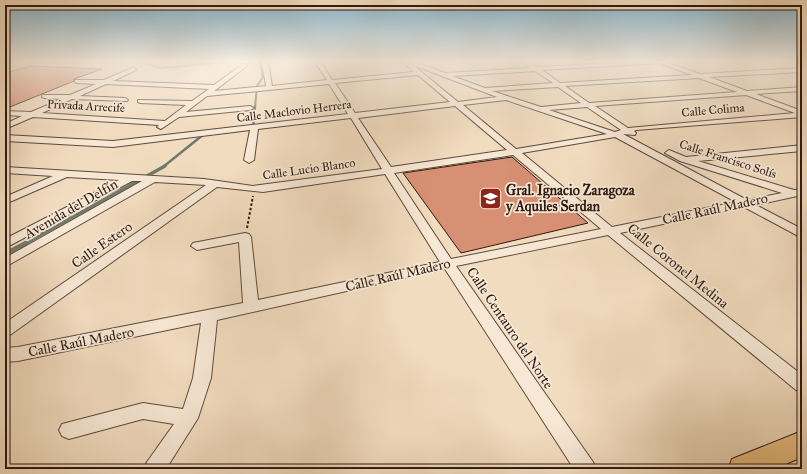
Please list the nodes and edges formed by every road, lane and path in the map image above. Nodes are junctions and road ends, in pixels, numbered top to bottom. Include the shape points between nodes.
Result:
1 (100, 84) edge
2 (144, 84) edge
3 (220, 84) edge
4 (298, 84) edge
5 (333, 84) edge
6 (433, 84) edge
7 (468, 84) edge
8 (573, 84) edge
9 (722, 84) edge
10 (559, 85) junction
11 (267, 87) joint
12 (215, 88) junction
13 (481, 89) junction
14 (802, 89) edge
15 (747, 93) junction
16 (207, 94) junction
17 (44, 96) dead end
18 (72, 97) junction
19 (506, 98) junction
20 (125, 100) dead end
21 (140, 101) dead end
22 (193, 103) junction
23 (458, 104) junction
24 (588, 105) junction
25 (250, 108) dead end
26 (537, 108) junction
27 (5, 113) edge
28 (802, 114) edge
29 (33, 115) junction
30 (178, 115) junction
31 (353, 116) junction
32 (167, 123) junction
33 (5, 127) edge
34 (254, 128) junction
35 (627, 130) junction
36 (615, 134) junction
37 (5, 138) edge
38 (142, 140) junction
39 (802, 148) edge
40 (514, 152) junction
41 (684, 159) junction
42 (249, 160) dead end
43 (670, 162) junction
44 (5, 170) edge
45 (388, 171) junction
46 (64, 174) junction
47 (130, 178) junction
48 (151, 180) junction
49 (216, 183) junction
50 (253, 189) junction
51 (798, 194) edge
52 (5, 201) edge
53 (744, 203) junction
54 (610, 231) junction
55 (802, 234) edge
56 (245, 237) junction
57 (5, 244) edge
58 (197, 246) dead end
59 (5, 264) edge
60 (448, 264) junction
61 (251, 307) junction
62 (210, 316) junction
63 (5, 331) edge
64 (5, 355) edge
65 (802, 385) edge
66 (189, 418) junction
67 (69, 430) dead end
68 (802, 444) edge
69 (154, 469) edge
70 (586, 469) edge
71 (742, 469) edge

1 - 18 street
2 - 12 street
3 - 12 street
4 - 11 street
5 - 31 street, Calle Centauro del Norte
6 - 23 street, Calle Coronel Medina
7 - 13 street
8 - 10 street
9 - 15 street
10 - 13 street
10 - 24 street, Calle Francisco Solís
11 - 16 street
12 - 16 street
13 - 19 street
14 - 15 street
15 - 24 street
15 - 28 street
16 - 22 street
17 - 18 street
18 - 20 street
18 - 29 street
19 - 23 street, Calle Maclovio Herrera
19 - 26 street
21 - 22 street
22 - 30 street
23 - 31 street, Calle Maclovio Herrera
23 - 40 street, Calle Coronel Medina
24 - 26 street
24 - 35 street, Calle Francisco Solís
25 - 30 street
26 - 36 street
27 - 29 street, Privada Arrecife
28 - 35 street, Calle Colima
29 - 32 street, Privada Arrecife
29 - 33 street
30 - 32 street
31 - 34 street, Calle Maclovio Herrera
31 - 45 street, Calle Centauro del Norte
32 - 38 street
34 - 38 street, Calle Maclovio Herrera
34 - 42 street
35 - 36 street, Calle Colima
35 - 41 street, Calle Francisco Solís
36 - 40 street, Calle Lucio Blanco
36 - 43 street
37 - 38 street via 99,144
39 - 41 street
40 - 45 street, Calle Lucio Blanco
40 - 54 street, Calle Coronel Medina
41 - 43 street
41 - 51 street, Calle Francisco Solís
43 - 53 street
44 - 46 street, Calle Lucio Blanco
45 - 50 street, Calle Lucio Blanco
45 - 60 street, Calle Centauro del Norte
46 - 47 street, Calle Lucio Blanco
46 - 52 street
47 - 48 street, Calle Lucio Blanco
47 - 57 street
48 - 49 street, Calle Lucio Blanco
48 - 59 street, Avenida del Delfín
49 - 50 street, Calle Lucio Blanco
49 - 63 street, Calle Estero
50 - 56 path
51 - 53 street, Calle Raúl Madero
53 - 54 street, Calle Raúl Madero
53 - 55 street
54 - 60 street, Calle Raúl Madero
54 - 65 street, Calle Coronel Medina
56 - 58 street
56 - 61 street
60 - 61 street, Calle Raúl Madero
60 - 70 street, Calle Centauro del Norte
61 - 62 street, Calle Raúl Madero
62 - 64 street, Calle Raúl Madero
62 - 66 street via 202,378
66 - 67 street via 143,411
66 - 69 street
68 - 71 main road

